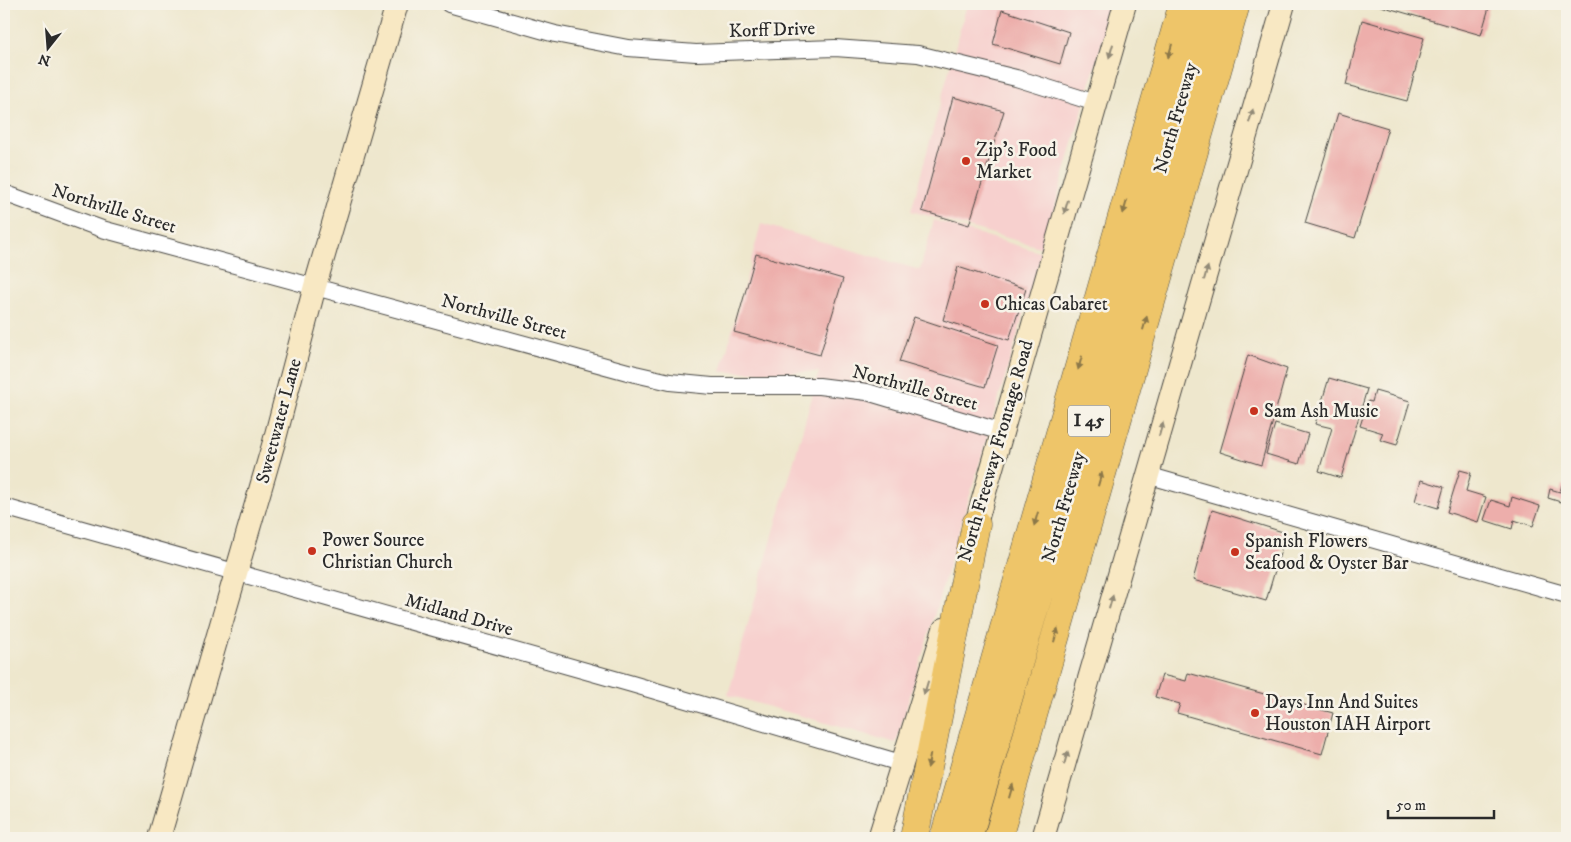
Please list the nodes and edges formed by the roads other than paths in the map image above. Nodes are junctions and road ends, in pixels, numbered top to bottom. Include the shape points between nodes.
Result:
1 (397, 4) edge
2 (449, 4) edge
3 (1125, 4) edge
4 (1183, 4) edge
5 (1209, 4) edge
6 (1236, 4) edge
7 (1284, 4) edge
8 (1096, 103) junction
9 (4, 193) edge
10 (314, 286) junction
11 (1002, 432) junction
12 (1147, 476) junction
13 (4, 507) edge
14 (976, 524) junction
15 (235, 573) junction
16 (1567, 595) edge
17 (904, 764) junction
18 (159, 838) edge
19 (879, 838) edge
20 (914, 838) edge
21 (944, 838) edge
22 (968, 838) edge
23 (998, 838) edge
24 (1043, 838) edge

1 - 10 main road, Sweetwater Lane
2 - 8 street, Korff Drive via 555,34 628,48 696,53 835,48 918,54 1016,78
3 -> 8 main road, North Freeway Frontage Road
4 -> 21 highway, North Freeway / I 45
5 - 22 highway, North Freeway / I 45
23 -> 6 highway, North Freeway / I 45
12 -> 7 main road
8 -> 11 main road, North Freeway Frontage Road
9 - 10 street, Northville Street via 102,229
10 - 11 street, Northville Street via 670,382 712,386 819,386 867,392
10 - 15 main road, Sweetwater Lane via 274,442
11 - 14 main road, North Freeway Frontage Road
12 - 16 street
24 -> 12 main road
13 - 15 street, Midland Drive
14 -> 17 main road, North Freeway Frontage Road
14 -> 20 highway
15 - 17 street, Midland Drive
15 - 18 main road, Sweetwater Lane
17 - 19 main road, North Freeway Frontage Road

